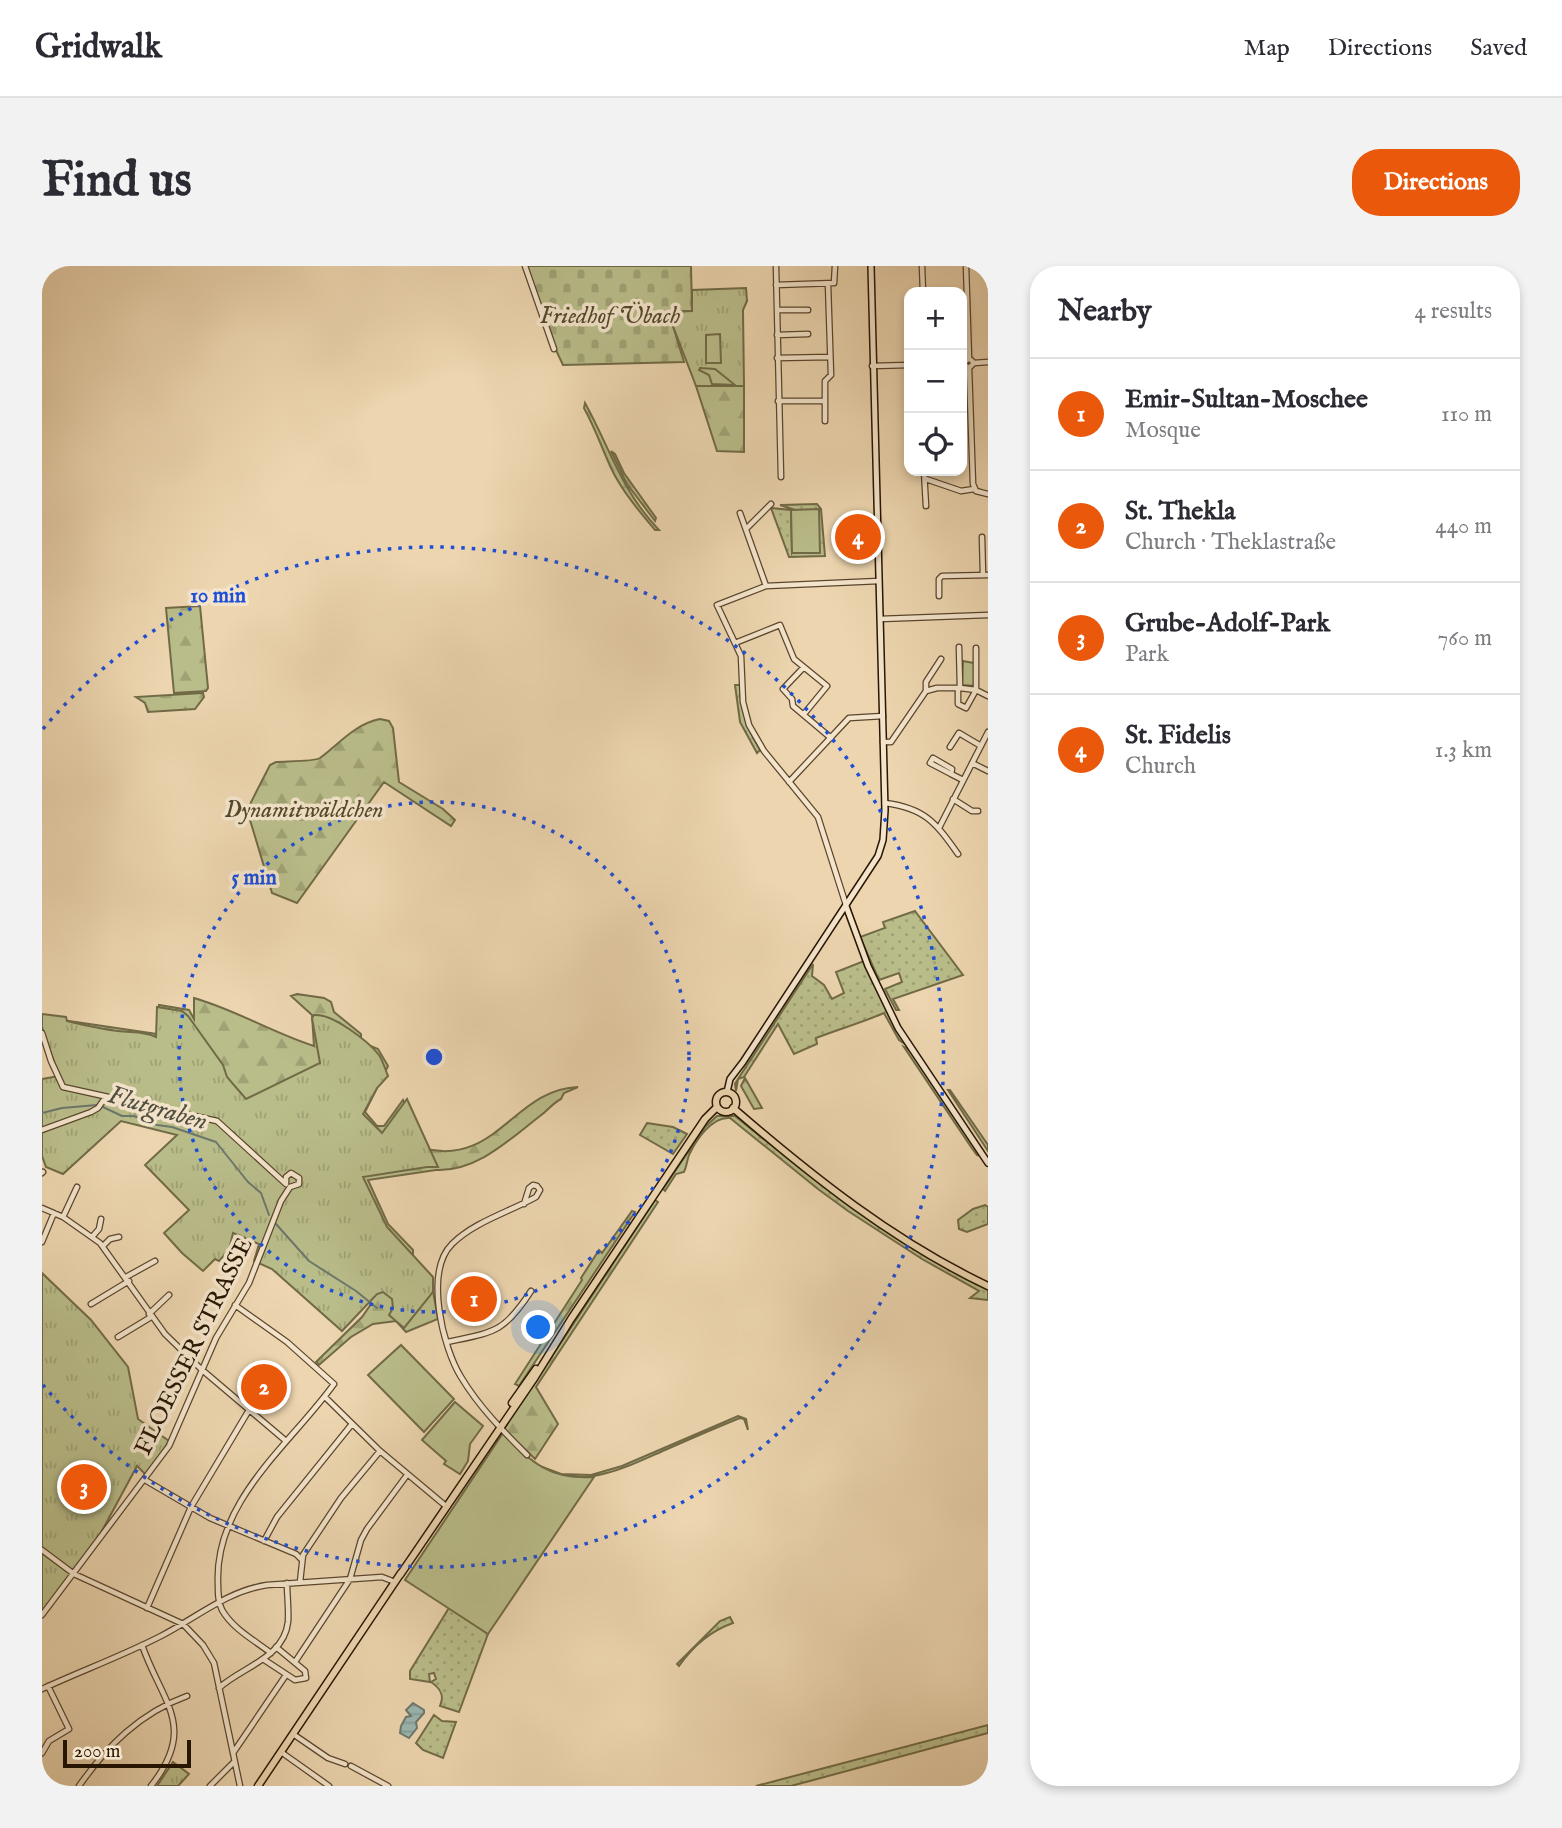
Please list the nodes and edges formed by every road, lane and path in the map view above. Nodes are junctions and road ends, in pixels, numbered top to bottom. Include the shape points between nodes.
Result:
1 (525, 266) edge
2 (776, 266) edge
3 (835, 266) edge
4 (871, 266) edge
5 (922, 266) edge
6 (966, 266) edge
7 (828, 284) junction
8 (776, 285) junction
9 (923, 287) edge
10 (777, 310) junction
11 (808, 310) dead end
12 (808, 334) dead end
13 (777, 335) junction
14 (554, 349) dead end
15 (830, 357) junction
16 (778, 358) junction
17 (969, 358) junction
18 (967, 361) edge
19 (988, 362) edge
20 (974, 363) junction
21 (967, 364) edge
22 (904, 365) edge
23 (873, 366) junction
24 (967, 392) edge
25 (778, 401) junction
26 (825, 401) junction
27 (825, 421) dead end
28 (925, 476) edge
29 (780, 477) dead end
30 (926, 479) junction
31 (974, 489) junction
32 (988, 494) edge
33 (771, 504) dead end
34 (926, 506) dead end
35 (740, 513) dead end
36 (746, 529) junction
37 (982, 537) dead end
38 (985, 575) edge
39 (879, 581) junction
40 (766, 586) junction
41 (939, 596) dead end
42 (988, 615) edge
43 (880, 619) junction
44 (735, 643) junction
45 (960, 648) dead end
46 (976, 648) dead end
47 (941, 659) dead end
48 (803, 668) junction
49 (959, 688) junction
50 (976, 690) junction
51 (926, 691) junction
52 (988, 696) edge
53 (804, 714) junction
54 (883, 716) junction
55 (988, 732) edge
56 (831, 738) junction
57 (883, 743) junction
58 (981, 746) junction
59 (950, 747) dead end
60 (972, 762) junction
61 (988, 771) edge
62 (951, 774) junction
63 (963, 780) junction
64 (789, 782) junction
65 (953, 799) junction
66 (885, 803) junction
67 (978, 811) dead end
68 (939, 828) junction
69 (958, 854) dead end
70 (846, 906) junction
71 (42, 1032) edge
72 (45, 1049) edge
73 (727, 1092) junction
74 (104, 1101) junction
75 (717, 1107) junction
76 (733, 1108) junction
77 (42, 1130) edge
78 (988, 1163) edge
79 (77, 1187) dead end
80 (524, 1204) dead end
81 (42, 1208) edge
82 (54, 1213) junction
83 (63, 1217) junction
84 (101, 1219) dead end
85 (92, 1237) junction
86 (119, 1237) dead end
87 (42, 1242) edge
88 (103, 1246) junction
89 (155, 1261) dead end
90 (127, 1279) junction
91 (988, 1286) edge
92 (531, 1292) dead end
93 (169, 1295) dead end
94 (91, 1304) dead end
95 (235, 1305) junction
96 (150, 1315) junction
97 (118, 1337) dead end
98 (447, 1342) junction
99 (201, 1369) junction
100 (325, 1397) junction
101 (249, 1410) junction
102 (352, 1424) junction
103 (498, 1426) junction
104 (286, 1441) junction
105 (380, 1451) junction
106 (527, 1455) dead end
107 (407, 1475) junction
108 (145, 1480) junction
109 (445, 1506) junction
110 (191, 1507) junction
111 (228, 1526) junction
112 (264, 1541) junction
113 (42, 1550) edge
114 (302, 1559) junction
115 (74, 1574) junction
116 (350, 1579) junction
117 (300, 1582) junction
118 (395, 1582) junction
119 (287, 1583) junction
120 (219, 1603) junction
121 (147, 1608) junction
122 (42, 1615) edge
123 (183, 1624) junction
124 (142, 1645) junction
125 (276, 1647) junction
126 (271, 1653) junction
127 (263, 1659) junction
128 (295, 1662) junction
129 (286, 1675) junction
130 (45, 1688) edge
131 (219, 1688) junction
132 (187, 1696) dead end
133 (169, 1702) junction
134 (293, 1734) junction
135 (281, 1752) junction
136 (42, 1753) edge
137 (232, 1754) junction
138 (234, 1762) junction
139 (79, 1786) edge
140 (151, 1786) edge
141 (210, 1786) edge
142 (240, 1786) edge
143 (258, 1786) edge
144 (329, 1786) edge
145 (388, 1786) edge

1 - 14 street
2 - 8 street
3 - 7 street via 835,283
4 - 23 main road
5 - 9 street
6 - 17 street
7 - 8 street
7 - 15 street
8 - 10 street
10 - 11 street
10 - 13 street
12 - 13 street
13 - 16 street
15 - 16 street
15 - 26 street
16 - 25 street
17 - 18 street
17 - 20 street
19 - 20 street
20 - 21 street
22 - 23 street
23 - 39 main road
24 - 31 street
25 - 26 street
25 - 29 street
26 - 27 street
28 - 30 street
30 - 31 street via 961,491
30 - 34 street
31 - 32 street
33 - 36 street
35 - 36 street
36 - 40 street
37 - 38 street
38 - 41 street via 942,576
39 - 40 street
39 - 43 main road
40 - 44 street via 717,604
42 - 43 street
43 - 54 main road
44 - 48 street via 780,625 794,659
44 - 64 street via 741,656 749,725
45 - 49 street
46 - 50 street
47 - 51 street via 926,682
48 - 53 street via 783,690
48 - 53 street via 827,686
49 - 50 street
49 - 50 street via 958,704 965,708
49 - 51 street
50 - 52 street
51 - 57 street via 891,742
53 - 56 street
54 - 56 street via 849,718
54 - 57 main road
55 - 58 street
56 - 64 street
57 - 66 main road
58 - 59 street via 959,733
58 - 60 street
60 - 61 street
60 - 63 street
62 - 62 street via 951,769 931,759 930,762
62 - 63 street
63 - 65 street
64 - 70 street via 818,817
65 - 67 street
65 - 68 street
66 - 68 street via 914,809
66 - 70 main road via 880,850
68 - 69 street
70 - 73 main road via 730,1079
70 - 78 main road via 898,1028
71 - 72 street
72 - 74 street via 64,1088
73 - 75 main road via 717,1097
73 - 76 main road via 735,1100
74 - 77 street
74 - 95 street, FLOESSER STRASSE via 217,1121 288,1185 249,1283
75 - 76 main road via 725,1112
75 - 103 main road
76 - 91 main road via 868,1216
79 - 83 street
80 - 98 street via 466,1233 447,1250 437,1281
81 - 82 street
82 - 83 street
82 - 87 street
83 - 85 street
84 - 85 street
85 - 88 street
86 - 88 street via 110,1238
88 - 90 street
89 - 90 street
90 - 94 street
90 - 96 street
92 - 98 street via 509,1322 498,1329
93 - 96 street
95 - 99 street, FLOESSER STRASSE
95 - 100 street via 287,1342 334,1384
96 - 97 street
96 - 99 street
98 - 103 street via 463,1380
99 - 101 street
99 - 108 street, FLOESSER STRASSE via 169,1446
100 - 102 street
100 - 104 street
101 - 104 street
101 - 110 street
102 - 105 street
102 - 112 street via 277,1517
103 - 106 street
103 - 109 main road
104 - 111 street via 249,1489
105 - 107 street
105 - 114 street via 341,1498
107 - 109 street
107 - 116 street via 361,1540
108 - 110 street
108 - 115 street, FLOESSER STRASSE
109 - 118 main road
110 - 111 street
110 - 121 street
111 - 112 street
111 - 120 street via 218,1562
112 - 114 street
113 - 115 street
114 - 117 street
115 - 121 street
115 - 122 street, FLOESSER STRASSE
116 - 117 street
116 - 118 street via 382,1577
116 - 128 street
117 - 119 street
118 - 134 main road
119 - 120 street via 249,1588
119 - 125 street via 288,1620
120 - 123 street
120 - 126 street via 237,1628
121 - 123 street
123 - 124 street
123 - 131 street via 210,1654
124 - 130 street
124 - 133 street
125 - 126 street
125 - 128 street
126 - 127 street
127 - 129 street
127 - 131 street
128 - 129 street via 306,1678 295,1680
129 - 137 street
130 - 136 street via 69,1729 49,1741
131 - 137 street
132 - 133 street
133 - 139 street via 125,1732
133 - 140 street via 174,1722 172,1756
134 - 135 main road
134 - 145 street via 328,1758
135 - 143 main road
135 - 144 street
137 - 138 street
138 - 141 street
138 - 142 street

